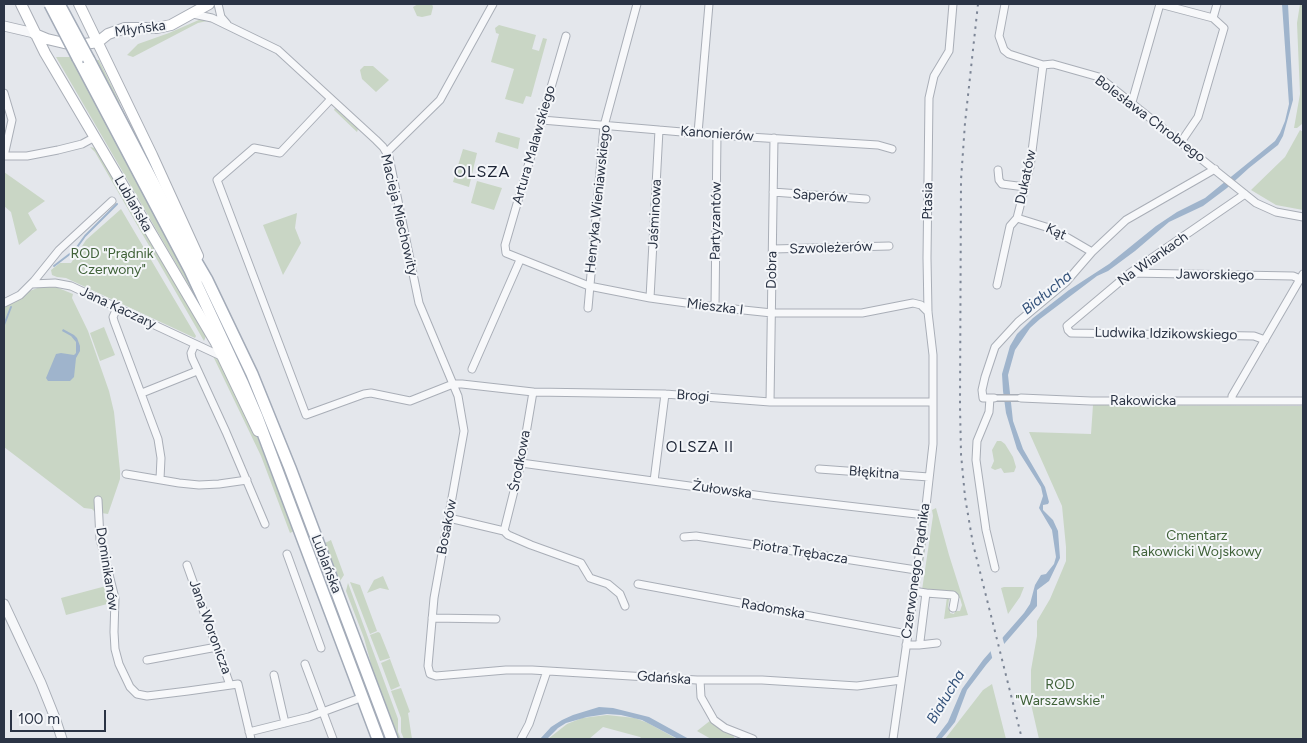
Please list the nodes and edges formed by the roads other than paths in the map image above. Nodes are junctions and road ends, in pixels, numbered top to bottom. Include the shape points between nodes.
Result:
1 (21, 4) edge
2 (50, 4) edge
3 (59, 4) edge
4 (79, 4) edge
5 (209, 4) edge
6 (218, 4) edge
7 (494, 4) edge
8 (637, 4) edge
9 (709, 4) edge
10 (954, 4) edge
11 (1005, 4) edge
12 (1160, 4) edge
13 (1217, 4) edge
14 (193, 14) junction
15 (1213, 18) junction
16 (4, 26) edge
17 (229, 26) junction
18 (34, 33) junction
19 (566, 36) dead end
20 (98, 42) junction
21 (84, 59) junction
22 (1043, 65) junction
23 (4, 93) edge
24 (331, 99) junction
25 (1132, 102) junction
26 (542, 120) junction
27 (604, 126) junction
28 (659, 130) junction
29 (698, 133) junction
30 (717, 135) junction
31 (95, 137) junction
32 (774, 138) junction
33 (1181, 142) junction
34 (892, 149) dead end
35 (387, 152) junction
36 (4, 156) edge
37 (998, 170) dead end
38 (1218, 171) junction
39 (1025, 187) junction
40 (153, 191) junction
41 (773, 192) junction
42 (1244, 193) junction
43 (866, 199) dead end
44 (112, 201) dead end
45 (1303, 217) edge
46 (1017, 218) junction
47 (889, 246) dead end
48 (773, 249) junction
49 (1092, 252) junction
50 (506, 254) joint
51 (520, 260) junction
52 (1130, 273) junction
53 (1302, 276) edge
54 (208, 280) junction
55 (32, 284) junction
56 (997, 285) dead end
57 (589, 286) junction
58 (650, 298) junction
59 (4, 303) edge
60 (715, 307) junction
61 (117, 308) junction
62 (588, 308) dead end
63 (928, 312) junction
64 (772, 313) junction
65 (205, 326) junction
66 (1068, 330) joint
67 (1265, 340) junction
68 (198, 345) junction
69 (224, 358) junction
70 (472, 369) dead end
71 (197, 371) junction
72 (453, 384) junction
73 (533, 392) junction
74 (142, 393) junction
75 (666, 394) junction
76 (989, 398) junction
77 (1021, 398) joint
78 (1232, 400) junction
79 (1303, 401) edge
80 (770, 402) junction
81 (933, 402) junction
82 (272, 456) junction
83 (520, 463) junction
84 (819, 469) dead end
85 (126, 474) dead end
86 (929, 477) junction
87 (160, 479) junction
88 (247, 480) junction
89 (654, 480) junction
90 (98, 500) dead end
91 (925, 515) junction
92 (449, 518) junction
93 (265, 524) dead end
94 (504, 531) junction
95 (684, 537) dead end
96 (287, 554) dead end
97 (187, 564) dead end
98 (995, 568) dead end
99 (916, 570) junction
100 (638, 584) dead end
101 (913, 592) junction
102 (926, 593) junction
103 (625, 606) dead end
104 (953, 608) dead end
105 (5, 610) edge
106 (432, 618) junction
107 (496, 619) dead end
108 (907, 634) junction
109 (937, 643) dead end
110 (906, 645) junction
111 (919, 645) junction
112 (217, 647) junction
113 (320, 648) dead end
114 (147, 660) dead end
115 (305, 664) dead end
116 (547, 670) junction
117 (429, 672) joint
118 (274, 675) dead end
119 (700, 680) junction
120 (901, 680) junction
121 (230, 685) junction
122 (363, 697) junction
123 (323, 712) junction
124 (285, 723) junction
125 (250, 735) edge
126 (62, 739) edge
127 (333, 739) edge
128 (378, 739) edge
129 (392, 739) edge
130 (521, 739) edge
131 (753, 739) edge
132 (893, 739) edge

1 - 18 main road, Lublańska
2 - 21 main road, bridge
3 - 21 main road, bridge
4 - 20 main road, Lublańska
5 - 14 main road, Młyńska
6 - 17 street via 221,17
7 - 35 street via 440,100
8 - 27 street, Henryka Wieniawskiego
9 - 29 street
10 - 63 street, Ptasia via 949,52 934,76 929,98
11 - 22 street, Bolesława Chrobrego via 999,36 1004,50
12 - 15 street
12 - 25 street
13 - 15 street
14 - 17 street, Macieja Miechowity
14 - 20 main road, Młyńska via 165,27 118,30
15 - 33 street via 1224,28 1198,117
16 - 18 street
17 - 24 street, Macieja Miechowity via 278,50
18 - 20 main road via 78,45
18 - 31 main road, Lublańska
19 - 26 street, Artura Malawskiego
20 - 54 main road, Lublańska
21 - 40 main road
22 - 25 street, Bolesława Chrobrego via 1053,64 1099,77
22 - 39 street, Dukatów
23 - 36 street via 12,120
24 - 35 street, Macieja Miechowity
24 - 72 street via 280,153 254,148 217,180 306,415 364,394 410,401
25 - 33 street, Bolesława Chrobrego
26 - 27 street, Kanonierów
26 - 50 street, Artura Malawskiego via 505,245
27 - 28 street, Kanonierów
27 - 57 street, Henryka Wieniawskiego
28 - 29 street, Kanonierów
28 - 58 street, Jaśminowa
29 - 30 street, Kanonierów
30 - 32 street, Kanonierów
30 - 60 street, Partyzantów
31 - 36 street via 82,144 27,156
31 - 65 main road, Lublańska
32 - 34 street, Kanonierów
32 - 41 street, Dobra
33 - 38 street, Bolesława Chrobrego
35 - 72 street, Macieja Miechowity via 419,303
37 - 39 street via 1000,182
38 - 42 street, Bolesława Chrobrego
38 - 49 street via 1126,220
39 - 46 street, Dukatów
40 - 54 main road, Lublańska
40 - 82 main road, Lublańska via 213,317
41 - 43 street, Saperów
41 - 48 street, Dobra
42 - 45 street, Bolesława Chrobrego via 1270,210
42 - 52 street, Na Wiankach
44 - 55 street via 59,250
46 - 49 street, Kąt via 1046,227
46 - 56 street, Dukatów via 1010,226
47 - 48 street, Szwoleżerów
48 - 64 street, Dobra
49 - 76 street via 1066,282 1028,312 995,348 982,390
50 - 51 street, Mieszka I
51 - 57 street, Mieszka I
51 - 70 street
52 - 53 street, Jaworskiego
52 - 66 street, Na Wiankach via 1067,326
53 - 67 street
54 - 129 main road, Lublańska via 272,421
55 - 59 street
55 - 61 street, Jana Kaczary via 71,286
57 - 58 street, Mieszka I
57 - 62 street, Henryka Wieniawskiego
58 - 60 street, Mieszka I
60 - 64 street, Mieszka I
61 - 68 street, Jana Kaczary
61 - 74 street via 114,321
63 - 64 street, Mieszka I via 913,304 862,313
63 - 81 street, Ptasia via 933,355
64 - 80 street, Dobra
65 - 68 street via 209,342
65 - 69 main road, Lublańska
66 - 67 street, Ludwika Idzikowskiego via 1071,333 1254,336
67 - 78 street
68 - 69 street, Jana Kaczary
68 - 71 street via 191,356
69 - 82 main road, Lublańska
71 - 74 street
71 - 88 street
72 - 73 street, Brogi
72 - 92 street, Bosaków via 464,431
73 - 75 street, Brogi
73 - 83 street, Środkowa
74 - 87 street via 159,444
75 - 80 street, Brogi
75 - 89 street
76 - 77 street, Rakowicka
76 - 98 street via 989,412 977,441 976,460
77 - 78 street, Rakowicka
78 - 79 street, Rakowicka
80 - 81 street, Brogi
81 - 86 street, Czerwonego Prądnika
82 - 122 main road, Lublańska
83 - 89 street, Żułowska
83 - 94 street, Środkowa
84 - 86 street, Błękitna
85 - 87 street
86 - 91 street, Czerwonego Prądnika
87 - 88 street via 199,485
88 - 93 street
89 - 91 street, Żułowska
90 - 121 street, Dominikanów via 100,539 115,598 115,649 134,692 146,696
91 - 99 street, Czerwonego Prądnika
92 - 94 street
92 - 106 street, Bosaków
94 - 103 street via 531,545 581,563 590,578 608,584 620,594
95 - 99 street, Piotra Trębacza via 696,536
96 - 113 street via 293,580
97 - 112 street, Jana Woronicza
99 - 101 street, Czerwonego Prądnika
100 - 108 street, Radomska
101 - 102 street
101 - 108 street, Czerwonego Prądnika
102 - 104 street via 953,595
102 - 111 street
105 - 126 street via 41,683
106 - 107 street
106 - 117 street, Bosaków
108 - 110 street, Czerwonego Prądnika
109 - 111 street
110 - 111 street
110 - 120 street, Czerwonego Prądnika
112 - 114 street
112 - 121 street, Jana Woronicza
115 - 123 street
116 - 117 street, Gdańska via 436,676
116 - 119 street, Gdańska
116 - 130 street
118 - 124 street
119 - 120 street, Gdańska via 857,686
119 - 131 street via 701,697 714,720
120 - 132 street, Czerwonego Prądnika
121 - 125 street, Jana Woronicza via 238,684
122 - 123 street
122 - 128 main road, Lublańska
123 - 124 street
123 - 127 street
124 - 125 street

